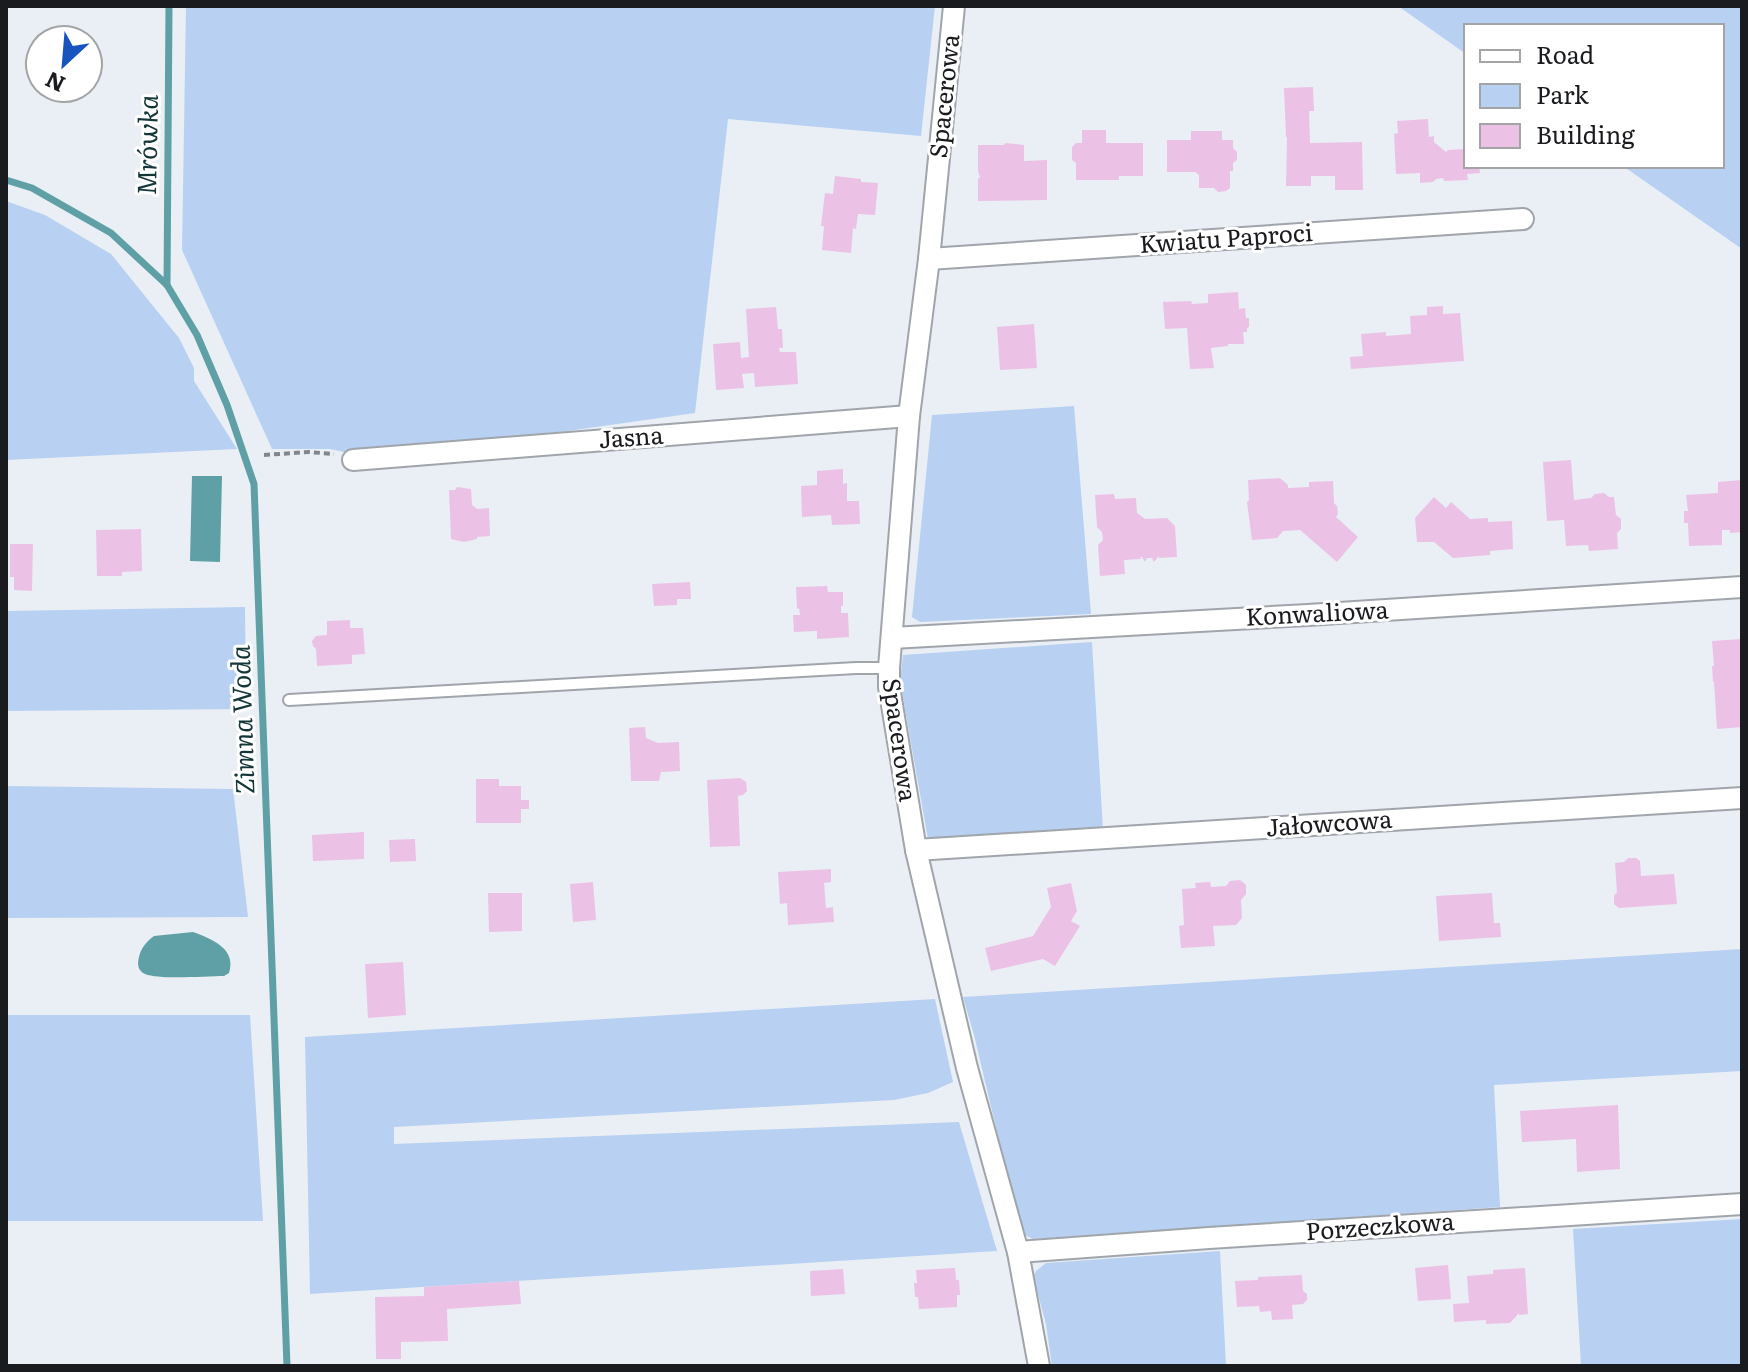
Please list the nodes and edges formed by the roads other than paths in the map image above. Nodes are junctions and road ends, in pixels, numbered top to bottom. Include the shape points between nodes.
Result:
1 (954, 6) edge
2 (1523, 219) dead end
3 (929, 259) junction
4 (909, 416) junction
5 (353, 460) road end
6 (1742, 587) edge
7 (892, 638) junction
8 (889, 668) junction
9 (289, 700) dead end
10 (1742, 798) edge
11 (916, 850) junction
12 (1742, 1204) edge
13 (1018, 1252) junction
14 (1039, 1366) edge

1 - 3 street, Spacerowa
2 - 3 street, Kwiatu Paproci
3 - 4 street, Spacerowa
4 - 5 street, Jasna
4 - 7 street, Spacerowa
6 - 7 street, Konwaliowa
7 - 8 street, Spacerowa
8 - 9 lane
8 - 11 street, Spacerowa
10 - 11 street, Jałowcowa
11 - 13 street, Spacerowa via 967,1068
12 - 13 street, Porzeczkowa
13 - 14 street, Spacerowa

